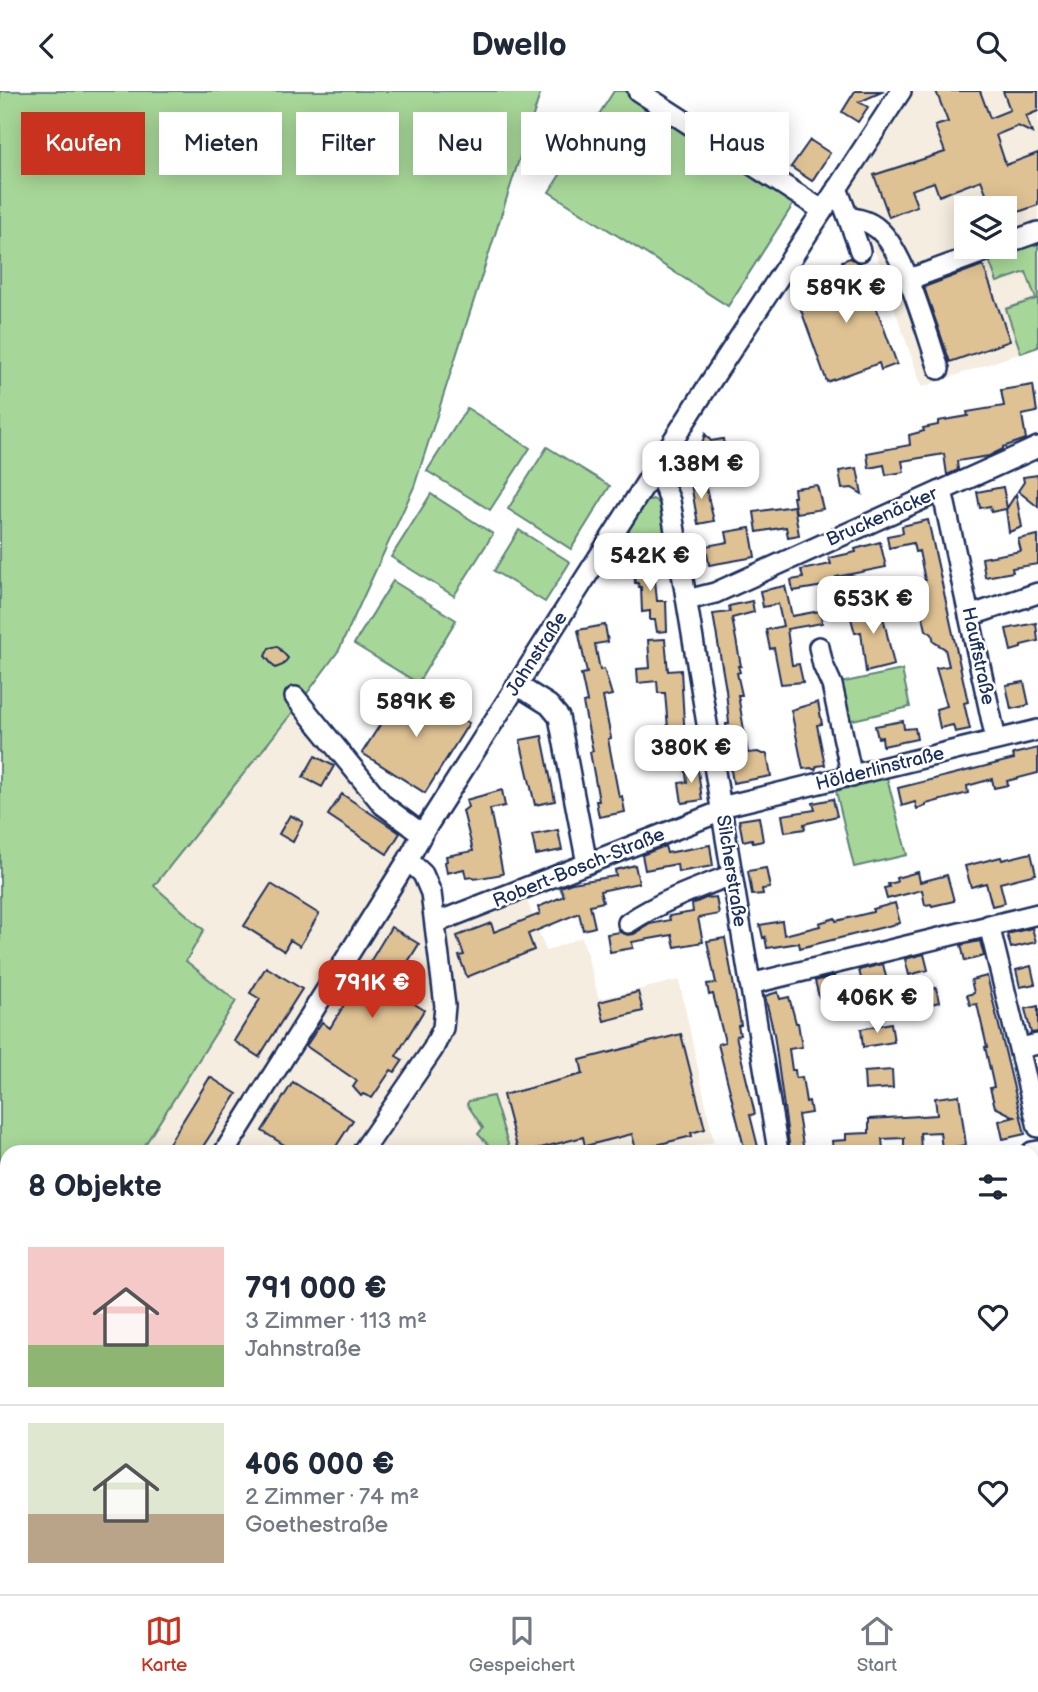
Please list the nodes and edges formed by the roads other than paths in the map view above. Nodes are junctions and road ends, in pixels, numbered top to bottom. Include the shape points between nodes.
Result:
1 (638, 91) edge
2 (901, 91) edge
3 (837, 188) junction
4 (822, 210) junction
5 (848, 216) junction
6 (1038, 232) edge
7 (1017, 239) edge
8 (860, 251) dead end
9 (965, 259) edge
10 (907, 281) junction
11 (939, 369) dead end
12 (1038, 447) edge
13 (654, 471) junction
14 (942, 490) junction
15 (1038, 593) edge
16 (687, 600) junction
17 (969, 616) junction
18 (819, 647) dead end
19 (517, 685) junction
20 (295, 697) dead end
21 (1038, 730) edge
22 (996, 740) junction
23 (852, 777) junction
24 (721, 809) junction
25 (422, 834) junction
26 (408, 860) junction
27 (587, 864) junction
28 (732, 875) junction
29 (1038, 914) edge
30 (435, 923) junction
31 (628, 923) dead end
32 (989, 925) junction
33 (750, 984) junction
34 (1029, 1046) edge
35 (1038, 1127) edge
36 (229, 1145) edge
37 (367, 1145) edge
38 (777, 1145) edge

1 - 4 street
2 - 3 street, Jahnstraße
3 - 4 street, Jahnstraße
3 - 5 street
4 - 13 street, Jahnstraße
5 - 8 street
5 - 10 street via 879,230 891,244
6 - 7 street
9 - 10 street
10 - 11 street
12 - 14 street, Bruckenäcker
13 - 16 street, Silcherstraße via 668,493
13 - 19 street, Jahnstraße
14 - 16 street, Bruckenäcker via 715,593
14 - 17 street, Hauffstraße
15 - 17 street
16 - 24 street, Silcherstraße
17 - 22 street, Hauffstraße
18 - 23 street
19 - 25 street, Jahnstraße
19 - 27 street via 559,717
20 - 25 street via 383,805
21 - 22 street, Hölderlinstraße
22 - 23 street, Hölderlinstraße
23 - 24 street, Hölderlinstraße
24 - 27 street, Robert-Bosch-Straße
24 - 28 street, Silcherstraße
25 - 26 street, Jahnstraße
26 - 30 street via 428,884
26 - 36 street, Jahnstraße
27 - 30 street, Robert-Bosch-Straße
28 - 31 street
28 - 33 street, Silcherstraße
29 - 32 street
30 - 37 street via 445,1006 443,1028
32 - 33 street
32 - 34 street
33 - 38 street, Silcherstraße
34 - 35 street

